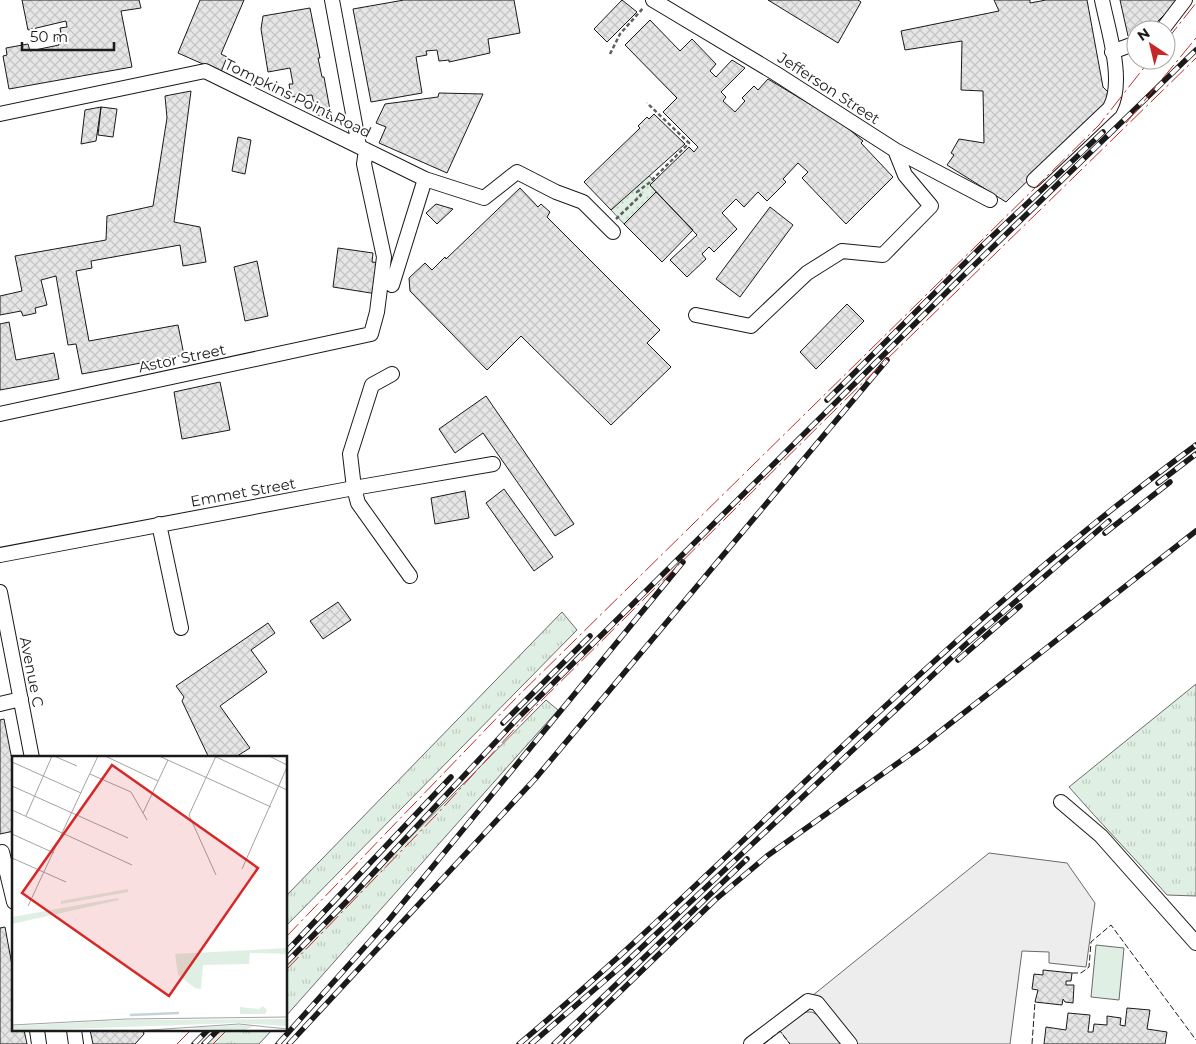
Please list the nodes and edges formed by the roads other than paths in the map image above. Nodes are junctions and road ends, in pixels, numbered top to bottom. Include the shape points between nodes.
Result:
1 (332, 0) edge
2 (652, 0) edge
3 (1102, 0) edge
4 (1185, 0) edge
5 (1170, 20) edge
6 (1126, 47) edge
7 (1112, 52) junction
8 (1, 111) edge
9 (363, 148) junction
10 (895, 150) junction
11 (425, 179) junction
12 (1034, 180) dead end
13 (990, 200) dead end
14 (610, 229) road end
15 (392, 285) dead end
16 (696, 315) dead end
17 (392, 374) dead end
18 (0, 414) edge
19 (493, 464) dead end
20 (354, 488) junction
21 (159, 524) junction
22 (0, 555) edge
23 (410, 576) dead end
24 (0, 592) edge
25 (181, 628) dead end
26 (22, 699) junction
27 (0, 704) edge
28 (32, 756) edge
29 (1061, 802) dead end
30 (5, 851) edge
31 (8, 896) edge
32 (1196, 943) edge
33 (751, 1044) edge
34 (850, 1044) edge

1 - 9 street
2 - 10 street, Jefferson Street
3 - 7 street
4 - 5 street
6 - 7 street
7 - 12 street via 1117,92 1110,108
8 - 9 street, Tompkins Point Road via 205,71
9 - 11 street, Tompkins Point Road
9 - 18 street, Astor Street via 384,257 371,334
10 - 13 street, Jefferson Street
10 - 16 street via 905,175 931,206 884,255 842,251 807,273 751,326
11 - 14 street, Tompkins Point Road via 484,198 518,172 582,202
11 - 15 street
17 - 20 street via 372,386 361,419 350,454
19 - 20 street, Emmet Street
20 - 21 street, Emmet Street
20 - 23 street via 358,503
21 - 22 street, Emmet Street
21 - 25 street
24 - 26 street, Avenue C
26 - 27 street
26 - 28 street, Avenue C
29 - 32 street via 1101,836
30 - 31 street
33 - 34 street via 808,1001 817,1003

